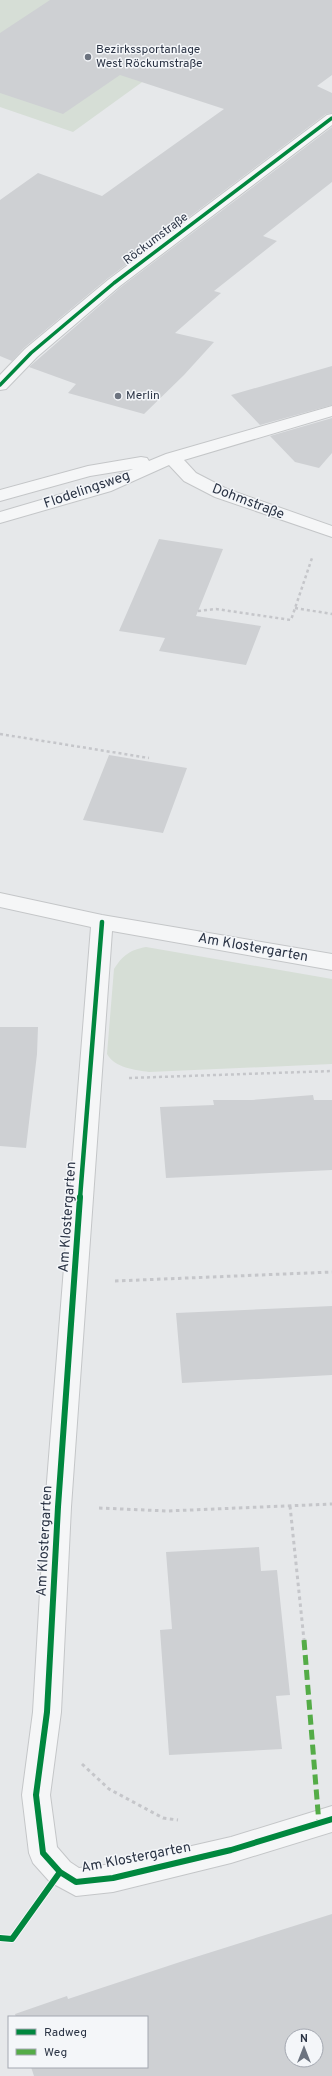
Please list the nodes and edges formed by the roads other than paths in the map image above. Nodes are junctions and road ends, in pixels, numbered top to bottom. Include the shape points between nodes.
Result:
1 (332, 118) edge
2 (0, 385) edge
3 (332, 411) edge
4 (172, 458) junction
5 (0, 496) edge
6 (0, 518) edge
7 (327, 531) edge
8 (0, 900) edge
9 (102, 922) junction
10 (332, 962) edge
11 (332, 1820) edge

1 - 2 street, Röckumstraße via 114,283 31,353
3 - 4 street, Flodelingsweg
4 - 5 street, Flodelingsweg via 88,471
4 - 6 street, Flodelingsweg via 105,487
4 - 7 street, Dohmstraße via 190,477 221,493
8 - 9 street, Am Klostergarten
9 - 10 street, Am Klostergarten
9 - 11 street, Am Klostergarten via 58,1507 47,1712 36,1795 44,1853 60,1872 76,1882 112,1878 231,1850

